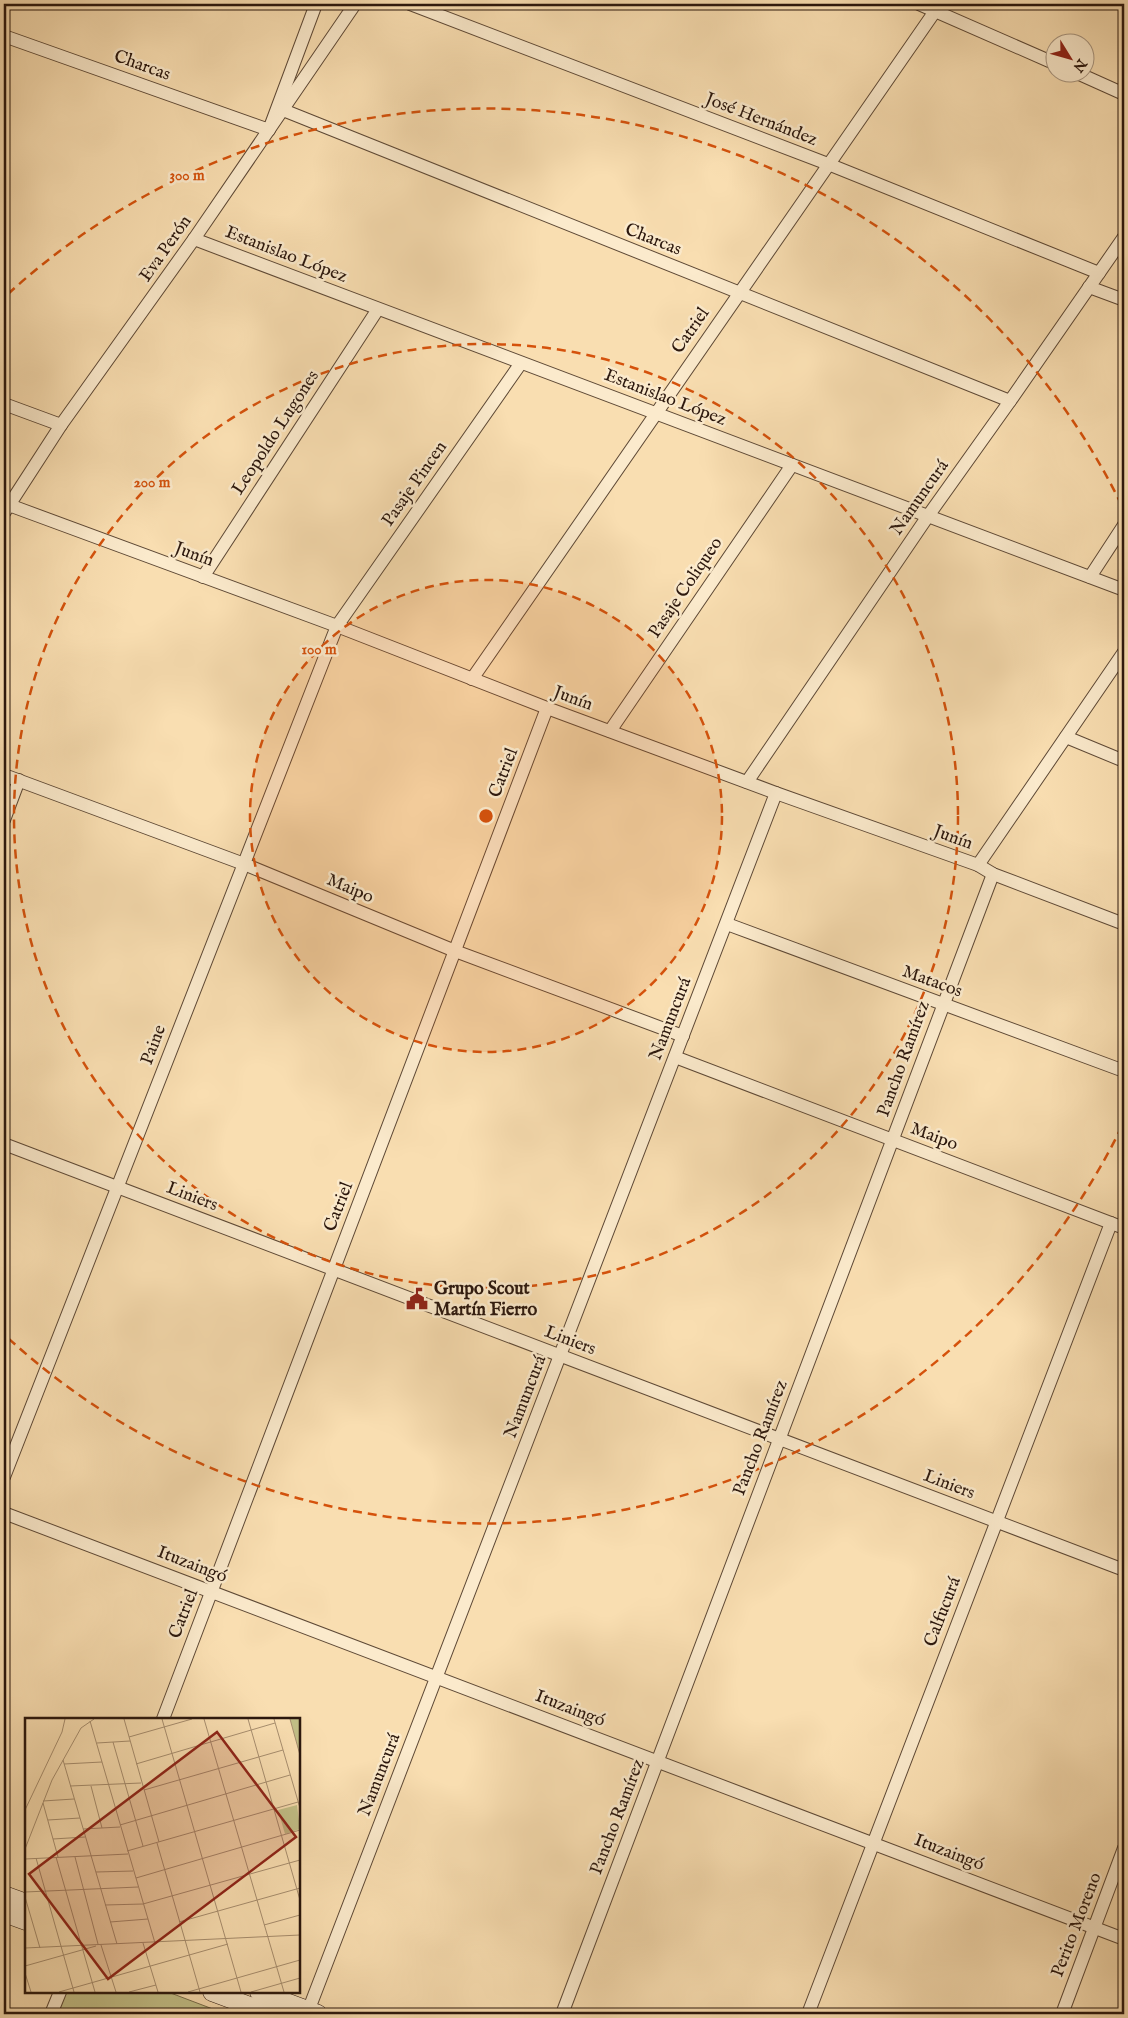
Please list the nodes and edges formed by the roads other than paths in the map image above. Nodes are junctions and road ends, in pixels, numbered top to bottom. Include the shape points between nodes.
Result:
1 (316, 4) edge
2 (355, 4) edge
3 (410, 4) edge
4 (919, 4) edge
5 (938, 7) edge
6 (4, 36) edge
7 (1046, 59) edge
8 (1096, 81) edge
9 (1124, 94) edge
10 (283, 110) junction
11 (269, 130) junction
12 (828, 164) junction
13 (1124, 237) edge
14 (194, 239) junction
15 (1099, 273) junction
16 (1089, 287) junction
17 (739, 294) junction
18 (1124, 300) edge
19 (378, 309) junction
20 (522, 363) junction
21 (1010, 401) junction
22 (4, 404) edge
23 (655, 414) junction
24 (61, 425) junction
25 (792, 465) junction
26 (6, 509) edge
27 (928, 516) junction
28 (1124, 525) edge
29 (203, 577) junction
30 (1090, 577) junction
31 (1124, 590) edge
32 (337, 626) junction
33 (1124, 652) edge
34 (472, 679) junction
35 (547, 708) junction
36 (610, 731) junction
37 (1066, 737) junction
38 (1124, 761) edge
39 (4, 775) edge
40 (19, 780) junction
41 (747, 782) junction
42 (776, 793) junction
43 (4, 820) edge
44 (244, 864) junction
45 (978, 865) junction
46 (993, 874) junction
47 (727, 924) junction
48 (1124, 924) edge
49 (455, 951) junction
50 (943, 1005) junction
51 (683, 1036) junction
52 (675, 1057) junction
53 (1124, 1071) edge
54 (893, 1140) junction
55 (4, 1144) edge
56 (117, 1187) junction
57 (1111, 1223) junction
58 (1124, 1228) edge
59 (334, 1270) junction
60 (560, 1356) junction
61 (780, 1439) junction
62 (4, 1478) edge
63 (4, 1512) edge
64 (997, 1522) junction
65 (1124, 1570) edge
66 (212, 1592) junction
67 (437, 1677) junction
68 (163, 1718) edge
69 (658, 1761) junction
70 (874, 1843) junction
71 (1124, 1848) edge
72 (4, 1894) edge
73 (25, 1903) edge
74 (4, 1913) edge
75 (25, 1921) edge
76 (1095, 1927) junction
77 (1124, 1939) edge
78 (60, 1993) edge
79 (215, 1993) edge
80 (261, 1993) edge
81 (311, 2013) edge
82 (51, 2014) edge
83 (271, 2014) edge
84 (562, 2014) edge
85 (808, 2014) edge
86 (1062, 2014) edge

1 - 11 street
2 - 10 street, Eva Perón
3 - 12 street, José Hernández
4 - 5 street
5 - 7 street
5 - 12 street, Catriel
6 - 11 street, Charcas
8 - 9 street
10 - 11 street, Eva Perón
10 - 17 street, Charcas
11 - 14 street, Eva Perón
12 - 15 street, José Hernández
12 - 17 street, Catriel
13 - 15 street, Namuncurá
14 - 19 street, Estanislao López
14 - 24 street, Eva Perón
15 - 16 street, Namuncurá
16 - 18 street
16 - 21 street, Namuncurá
17 - 21 street, Charcas
17 - 23 street, Catriel
19 - 20 street, Estanislao López
19 - 29 street, Leopoldo Lugones
20 - 23 street, Estanislao López
20 - 32 street, Pasaje Pincen
21 - 27 street, Namuncurá
22 - 24 street
23 - 25 street, Estanislao López
23 - 34 street, Catriel
24 - 26 street, Eva Perón
25 - 27 street, Estanislao López
25 - 36 street, Pasaje Coliqueo
26 - 29 street, Junín
27 - 30 street, Estanislao López
27 - 41 street, Namuncurá
28 - 30 street
29 - 32 street, Junín
30 - 31 street, Estanislao López
32 - 34 street, Junín
32 - 44 street, Paine
33 - 37 street
34 - 35 street, Junín
35 - 36 street, Junín
35 - 49 street, Catriel
36 - 41 street, Junín
37 - 38 street
37 - 45 street
39 - 40 street, Maipo
40 - 43 street
40 - 44 street, Maipo
41 - 42 street, Junín
42 - 45 street, Junín
42 - 47 street, Namuncurá
44 - 49 street, Maipo
44 - 56 street, Paine
45 - 46 street, Junín
46 - 48 street, Junín
46 - 50 street, Pancho Ramírez
47 - 50 street, Matacos
47 - 51 street, Namuncurá
49 - 51 street, Maipo
49 - 59 street, Catriel
50 - 53 street, Matacos
50 - 54 street, Pancho Ramírez
51 - 52 street, Namuncurá
52 - 54 street, Maipo
52 - 60 street, Namuncurá
54 - 57 street, Maipo
54 - 61 street, Pancho Ramírez
55 - 56 street, Liniers
56 - 59 street, Liniers
56 - 62 street, Paine
57 - 58 street, Maipo
57 - 64 street, Calfucurá
59 - 60 street, Liniers
59 - 66 street, Catriel
60 - 61 street, Liniers
60 - 67 street, Namuncurá
61 - 64 street, Liniers
61 - 69 street, Pancho Ramírez
63 - 66 street, Ituzaingó
64 - 65 street, Liniers
64 - 70 street, Calfucurá
66 - 67 street, Ituzaingó
66 - 68 street, Catriel
67 - 69 street, Ituzaingó
67 - 81 street, Namuncurá
69 - 70 street, Ituzaingó
69 - 84 street, Pancho Ramírez
70 - 76 street, Ituzaingó
70 - 85 street, Calfucurá
71 - 76 street, Perito Moreno
72 - 73 main road
74 - 75 main road
76 - 77 street, Ituzaingó
76 - 86 street, Perito Moreno
78 - 82 street
79 - 83 main road
80 - 81 main road

